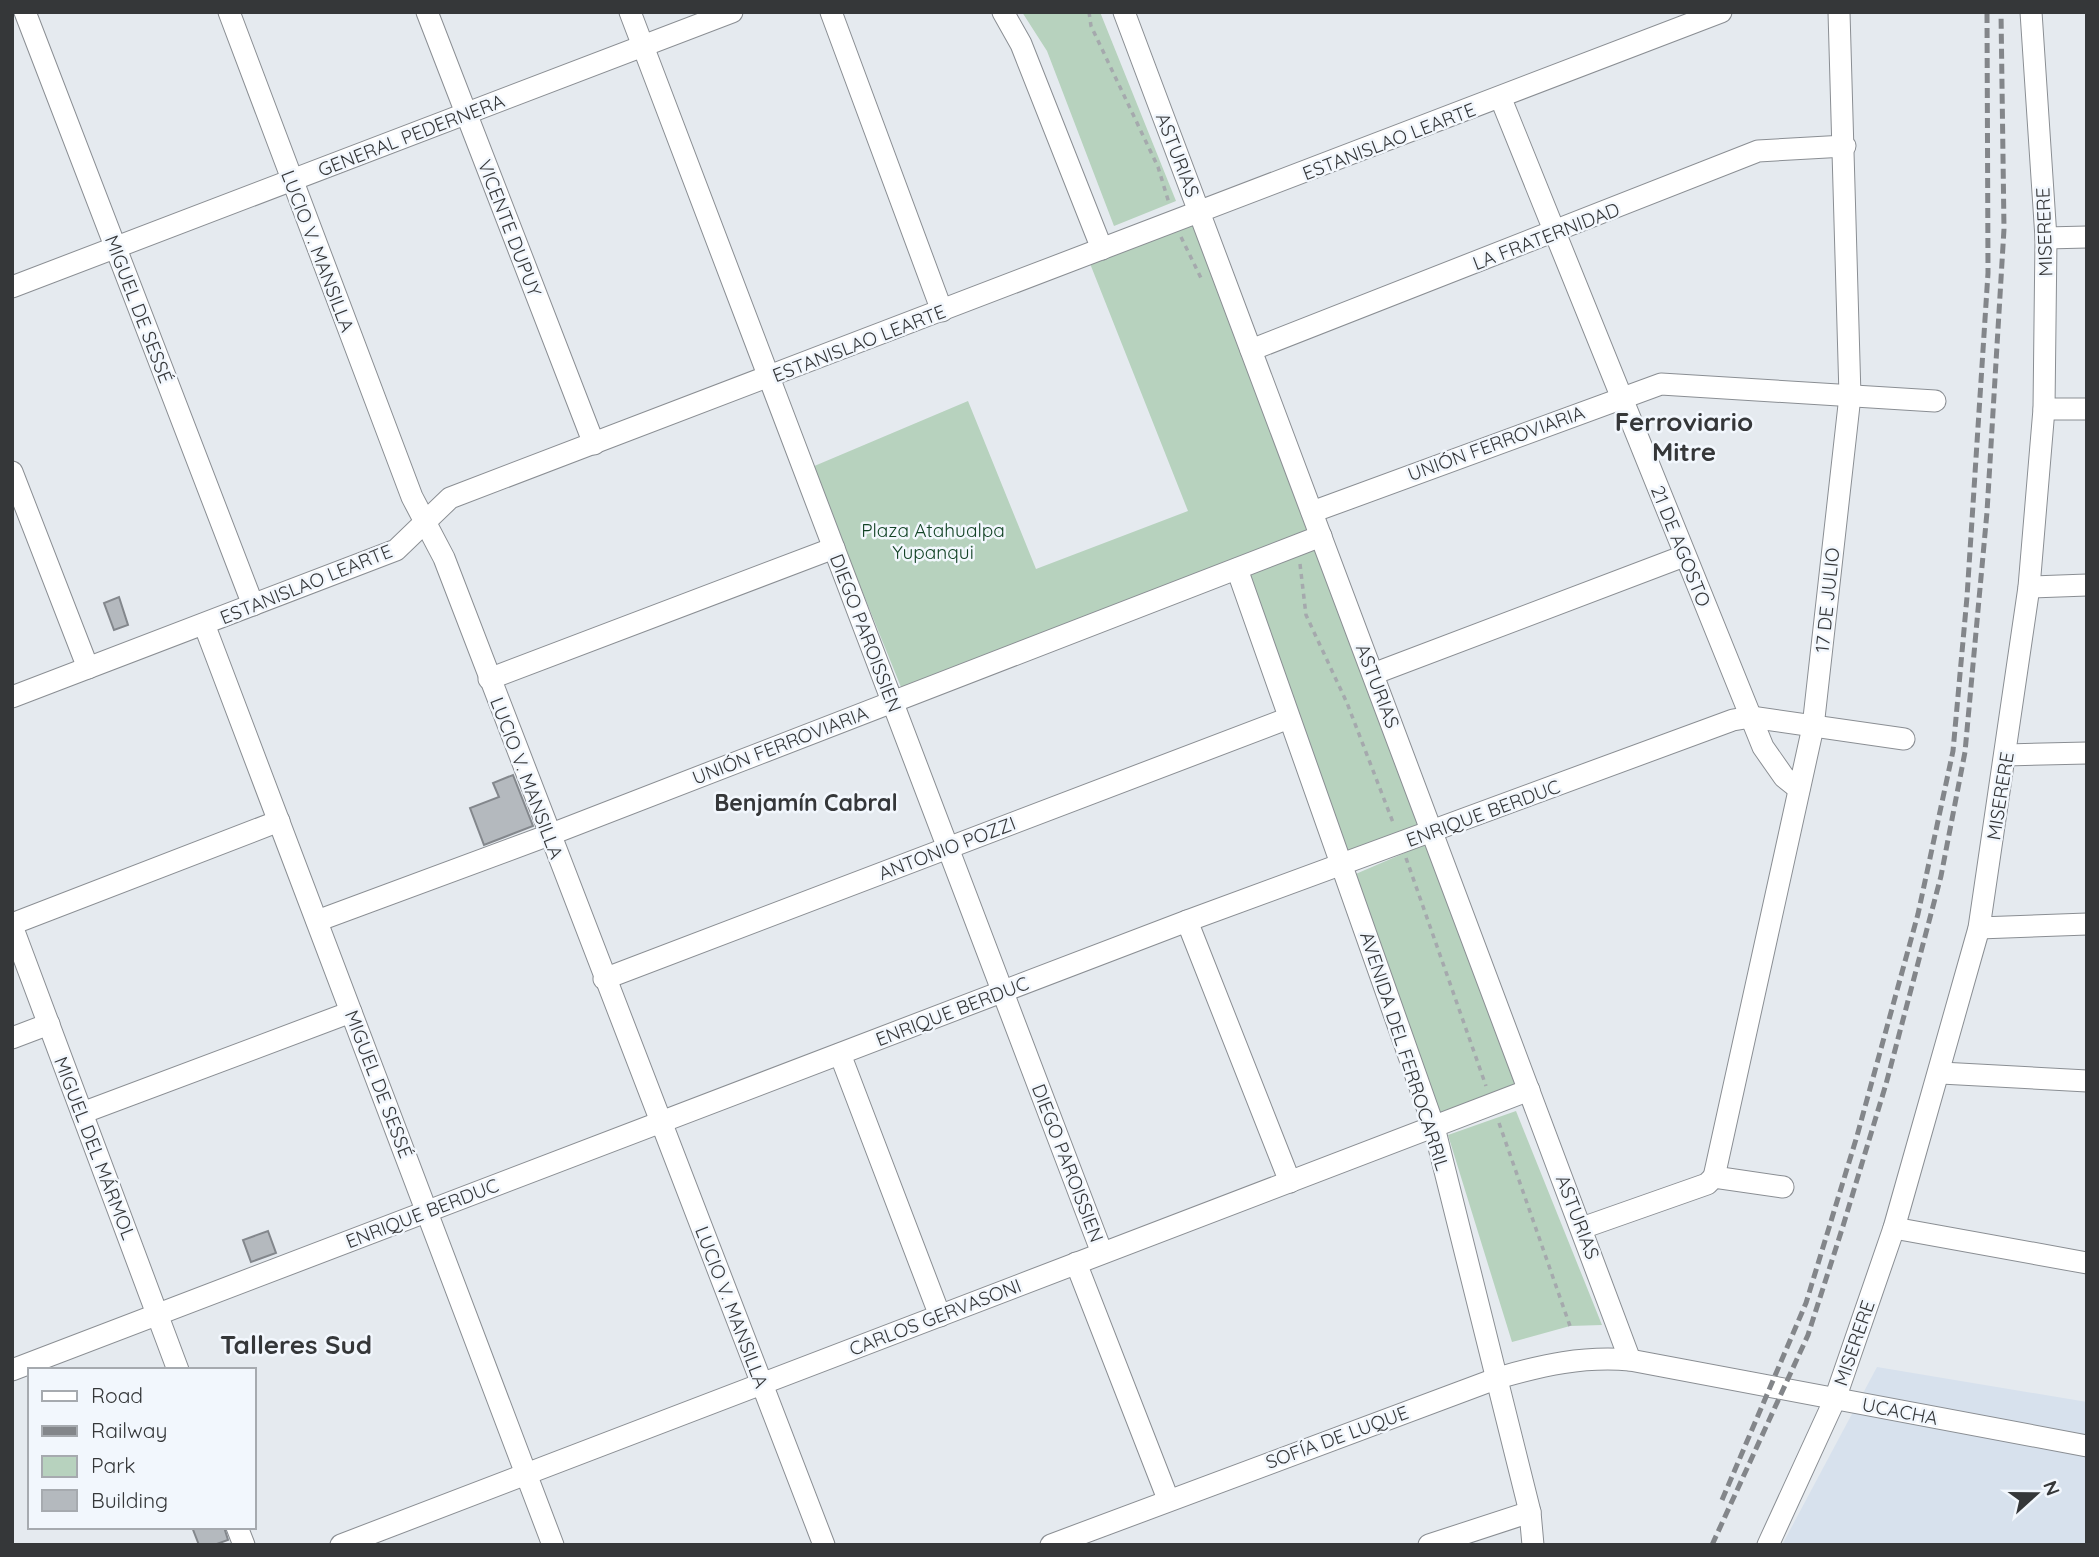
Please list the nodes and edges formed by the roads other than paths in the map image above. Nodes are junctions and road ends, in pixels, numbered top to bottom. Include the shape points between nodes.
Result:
1 (25, 12) edge
2 (229, 12) edge
3 (427, 12) edge
4 (630, 12) edge
5 (732, 12) edge
6 (831, 12) edge
7 (1003, 12) edge
8 (1124, 12) edge
9 (1721, 12) edge
10 (1839, 12) edge
11 (2031, 12) edge
12 (1692, 17) edge
13 (643, 46) junction
14 (1501, 99) junction
15 (466, 113) junction
16 (1845, 146) junction
17 (291, 181) junction
18 (1200, 213) junction
19 (1555, 233) junction
20 (2046, 237) junction
21 (2087, 237) edge
22 (115, 247) junction
23 (1102, 249) junction
24 (12, 287) edge
25 (942, 311) junction
26 (1251, 350) junction
27 (768, 377) junction
28 (1622, 396) junction
29 (1850, 396) junction
30 (1935, 401) dead end
31 (2044, 409) junction
32 (2087, 409) edge
33 (594, 444) junction
34 (12, 472) edge
35 (17, 498) edge
36 (1312, 512) junction
37 (425, 523) junction
38 (1321, 536) junction
39 (834, 548) junction
40 (1684, 556) junction
41 (1237, 569) junction
42 (2087, 585) edge
43 (2029, 587) junction
44 (253, 605) junction
45 (204, 624) junction
46 (88, 668) junction
47 (1373, 674) junction
48 (489, 679) junction
49 (12, 697) edge
50 (892, 701) junction
51 (1289, 718) junction
52 (1751, 718) junction
53 (1813, 727) junction
54 (1904, 739) dead end
55 (2087, 753) edge
56 (2006, 755) junction
57 (1798, 789) junction
58 (279, 821) junction
59 (1434, 831) junction
60 (549, 835) junction
61 (948, 848) junction
62 (1342, 866) junction
63 (317, 921) junction
64 (1186, 921) junction
65 (2087, 923) edge
66 (12, 925) edge
67 (1979, 928) junction
68 (604, 979) junction
69 (1002, 991) junction
70 (351, 1012) junction
71 (49, 1024) junction
72 (12, 1038) edge
73 (840, 1054) junction
74 (1941, 1073) junction
75 (2087, 1081) edge
76 (1530, 1090) junction
77 (82, 1112) junction
78 (660, 1122) junction
79 (1434, 1127) junction
80 (1714, 1177) junction
81 (1290, 1182) junction
82 (1783, 1187) dead end
83 (427, 1212) junction
84 (1582, 1228) junction
85 (1894, 1228) junction
86 (1102, 1253) junction
87 (1076, 1263) junction
88 (2087, 1263) edge
89 (158, 1314) junction
90 (940, 1316) junction
91 (1630, 1360) junction
92 (177, 1368) edge
93 (12, 1370) edge
94 (1498, 1378) junction
95 (761, 1382) junction
96 (1835, 1399) junction
97 (2087, 1446) edge
98 (526, 1474) junction
99 (1168, 1499) junction
100 (1530, 1512) junction
101 (341, 1545) edge
102 (553, 1545) edge
103 (824, 1545) edge
104 (1051, 1545) edge
105 (1429, 1545) edge
106 (1533, 1545) edge
107 (1769, 1545) edge

1 - 22 street, MIGUEL DE SESSÉ
2 - 17 street, LUCIO V. MANSILLA
3 - 15 street, VICENTE DUPUY
4 - 13 street, DIEGO PAROISSIEN
5 - 13 street, GENERAL PEDERNERA
6 - 25 street
7 - 23 street via 1021,44
8 - 18 street, ASTURIAS
9 - 12 street, ESTANISLAO LEARTE
10 - 16 street, 17 DE JULIO
11 - 20 street, MISERERE
12 - 14 street, ESTANISLAO LEARTE
13 - 15 street, GENERAL PEDERNERA
13 - 27 street, DIEGO PAROISSIEN
14 - 18 street, ESTANISLAO LEARTE
14 - 19 street, 21 DE AGOSTO
15 - 17 street, GENERAL PEDERNERA
15 - 33 street, VICENTE DUPUY
16 - 19 street, LA FRATERNIDAD via 1758,152
16 - 29 street, 17 DE JULIO
17 - 22 street, GENERAL PEDERNERA
17 - 37 street, LUCIO V. MANSILLA
18 - 23 street, ESTANISLAO LEARTE
18 - 26 street, ASTURIAS
19 - 26 street, LA FRATERNIDAD
19 - 28 street, 21 DE AGOSTO
20 - 21 street
20 - 31 street, MISERERE
22 - 24 street, GENERAL PEDERNERA
22 - 44 street, MIGUEL DE SESSÉ
23 - 25 street, ESTANISLAO LEARTE
25 - 27 street, ESTANISLAO LEARTE
26 - 36 street, ASTURIAS
27 - 33 street, ESTANISLAO LEARTE
27 - 39 street, DIEGO PAROISSIEN
28 - 29 street, UNIÓN FERROVIARIA via 1661,384
28 - 36 street, UNIÓN FERROVIARIA
28 - 40 street, 21 DE AGOSTO
29 - 30 street, UNIÓN FERROVIARIA
29 - 53 street, 17 DE JULIO
31 - 32 street
31 - 43 street, MISERERE
33 - 37 street, ESTANISLAO LEARTE via 450,498
34 - 35 street
35 - 46 street
36 - 38 street, ASTURIAS
37 - 44 street, ESTANISLAO LEARTE via 396,550
37 - 48 street, LUCIO V. MANSILLA via 444,558
38 - 41 street, UNIÓN FERROVIARIA
38 - 47 street, ASTURIAS
39 - 48 street
39 - 50 street, DIEGO PAROISSIEN
40 - 47 street
40 - 52 street, 21 DE AGOSTO
41 - 50 street, UNIÓN FERROVIARIA
41 - 51 street, AVENIDA DEL FERROCARRIL
42 - 43 street
43 - 56 street, MISERERE
44 - 45 street, ESTANISLAO LEARTE
45 - 46 street, ESTANISLAO LEARTE
45 - 58 street, MIGUEL DE SESSÉ
46 - 49 street, ESTANISLAO LEARTE
47 - 59 street, ASTURIAS
48 - 60 street, LUCIO V. MANSILLA
50 - 60 street, UNIÓN FERROVIARIA
50 - 61 street, DIEGO PAROISSIEN
51 - 61 street, ANTONIO POZZI
51 - 62 street, AVENIDA DEL FERROCARRIL
52 - 53 street, ENRIQUE BERDUC
52 - 57 street, 21 DE AGOSTO via 1763,747
52 - 59 street, ENRIQUE BERDUC via 1734,720
53 - 54 street, ENRIQUE BERDUC
53 - 57 street, 17 DE JULIO
55 - 56 street
56 - 67 street, MISERERE
57 - 80 street, 17 DE JULIO
58 - 63 street, MIGUEL DE SESSÉ
58 - 66 street
59 - 62 street, ENRIQUE BERDUC
59 - 76 street, ASTURIAS
60 - 63 street, UNIÓN FERROVIARIA
60 - 68 street, LUCIO V. MANSILLA
61 - 68 street, ANTONIO POZZI
61 - 69 street, DIEGO PAROISSIEN
62 - 64 street, ENRIQUE BERDUC
62 - 79 street, AVENIDA DEL FERROCARRIL
63 - 70 street, MIGUEL DE SESSÉ
64 - 69 street, ENRIQUE BERDUC
64 - 81 street
65 - 67 street
66 - 71 street, MIGUEL DEL MÁRMOL
67 - 74 street, MISERERE
68 - 78 street, LUCIO V. MANSILLA
69 - 73 street, ENRIQUE BERDUC
69 - 86 street, DIEGO PAROISSIEN
70 - 77 street
70 - 83 street, MIGUEL DE SESSÉ
71 - 72 street
71 - 77 street, MIGUEL DEL MÁRMOL
73 - 78 street, ENRIQUE BERDUC
73 - 90 street
74 - 75 street
74 - 85 street, MISERERE
76 - 79 street, CARLOS GERVASONI
76 - 84 street, ASTURIAS
77 - 89 street, MIGUEL DEL MÁRMOL
78 - 83 street, ENRIQUE BERDUC
78 - 95 street, LUCIO V. MANSILLA
79 - 81 street, CARLOS GERVASONI
79 - 94 street, AVENIDA DEL FERROCARRIL
80 - 82 street
80 - 84 street via 1707,1184
81 - 86 street, CARLOS GERVASONI
83 - 89 street, ENRIQUE BERDUC
83 - 98 street, MIGUEL DE SESSÉ
84 - 91 street, ASTURIAS
85 - 88 street
85 - 96 street, MISERERE
86 - 87 street, CARLOS GERVASONI
87 - 90 street, CARLOS GERVASONI
87 - 99 street, DIEGO PAROISSIEN
89 - 92 street, MIGUEL DEL MÁRMOL
89 - 93 street, ENRIQUE BERDUC
90 - 95 street, CARLOS GERVASONI
91 - 94 street, SOFÍA DE LUQUE via 1566,1361
91 - 96 street, UCACHA
94 - 99 street, SOFÍA DE LUQUE
94 - 100 street, AVENIDA DEL FERROCARRIL
95 - 98 street, CARLOS GERVASONI
95 - 103 street, LUCIO V. MANSILLA
96 - 97 street, UCACHA
96 - 107 street, MISERERE
98 - 101 street, CARLOS GERVASONI
98 - 102 street, MIGUEL DE SESSÉ
99 - 104 street, SOFÍA DE LUQUE
100 - 105 street
100 - 106 street, AVENIDA DEL FERROCARRIL

